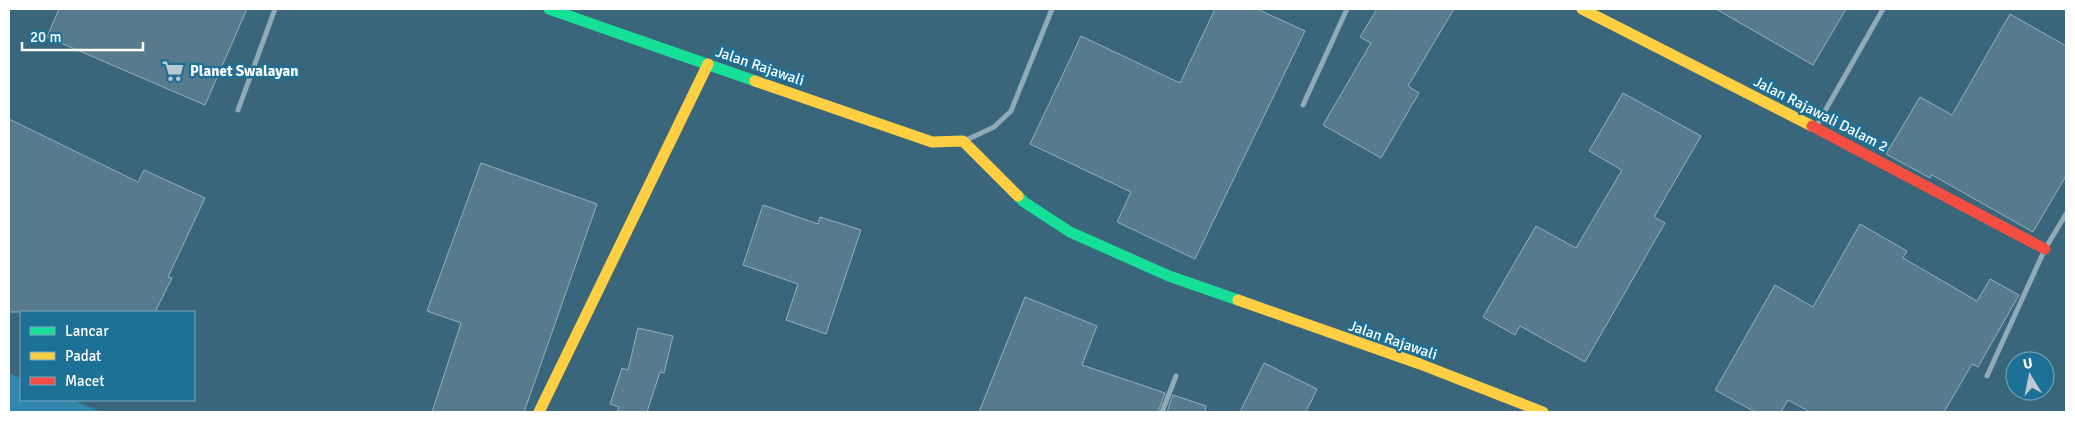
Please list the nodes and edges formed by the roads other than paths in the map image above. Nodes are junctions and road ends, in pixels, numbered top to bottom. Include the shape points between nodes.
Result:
1 (275, 9) edge
2 (549, 9) edge
3 (1052, 9) edge
4 (1347, 9) edge
5 (1582, 9) edge
6 (1883, 9) edge
7 (708, 64) junction
8 (1303, 105) dead end
9 (238, 110) dead end
10 (1815, 127) junction
11 (963, 141) junction
12 (2066, 214) edge
13 (2045, 249) junction
14 (1176, 376) dead end
15 (1987, 376) dead end
16 (539, 412) edge
17 (1162, 412) edge
18 (1543, 412) edge

1 - 9 street
2 - 7 street, Jalan Rajawali
3 - 11 street via 1011,112 994,127
4 - 8 street
5 - 10 street, Jalan Rajawali Dalam 2
6 - 10 street
7 - 11 street, Jalan Rajawali via 932,142
7 - 16 street
10 - 13 street, Jalan Rajawali Dalam 2
11 - 18 street, Jalan Rajawali via 1024,202 1070,232 1232,300 1420,364
12 - 13 street
13 - 15 street
14 - 17 street

